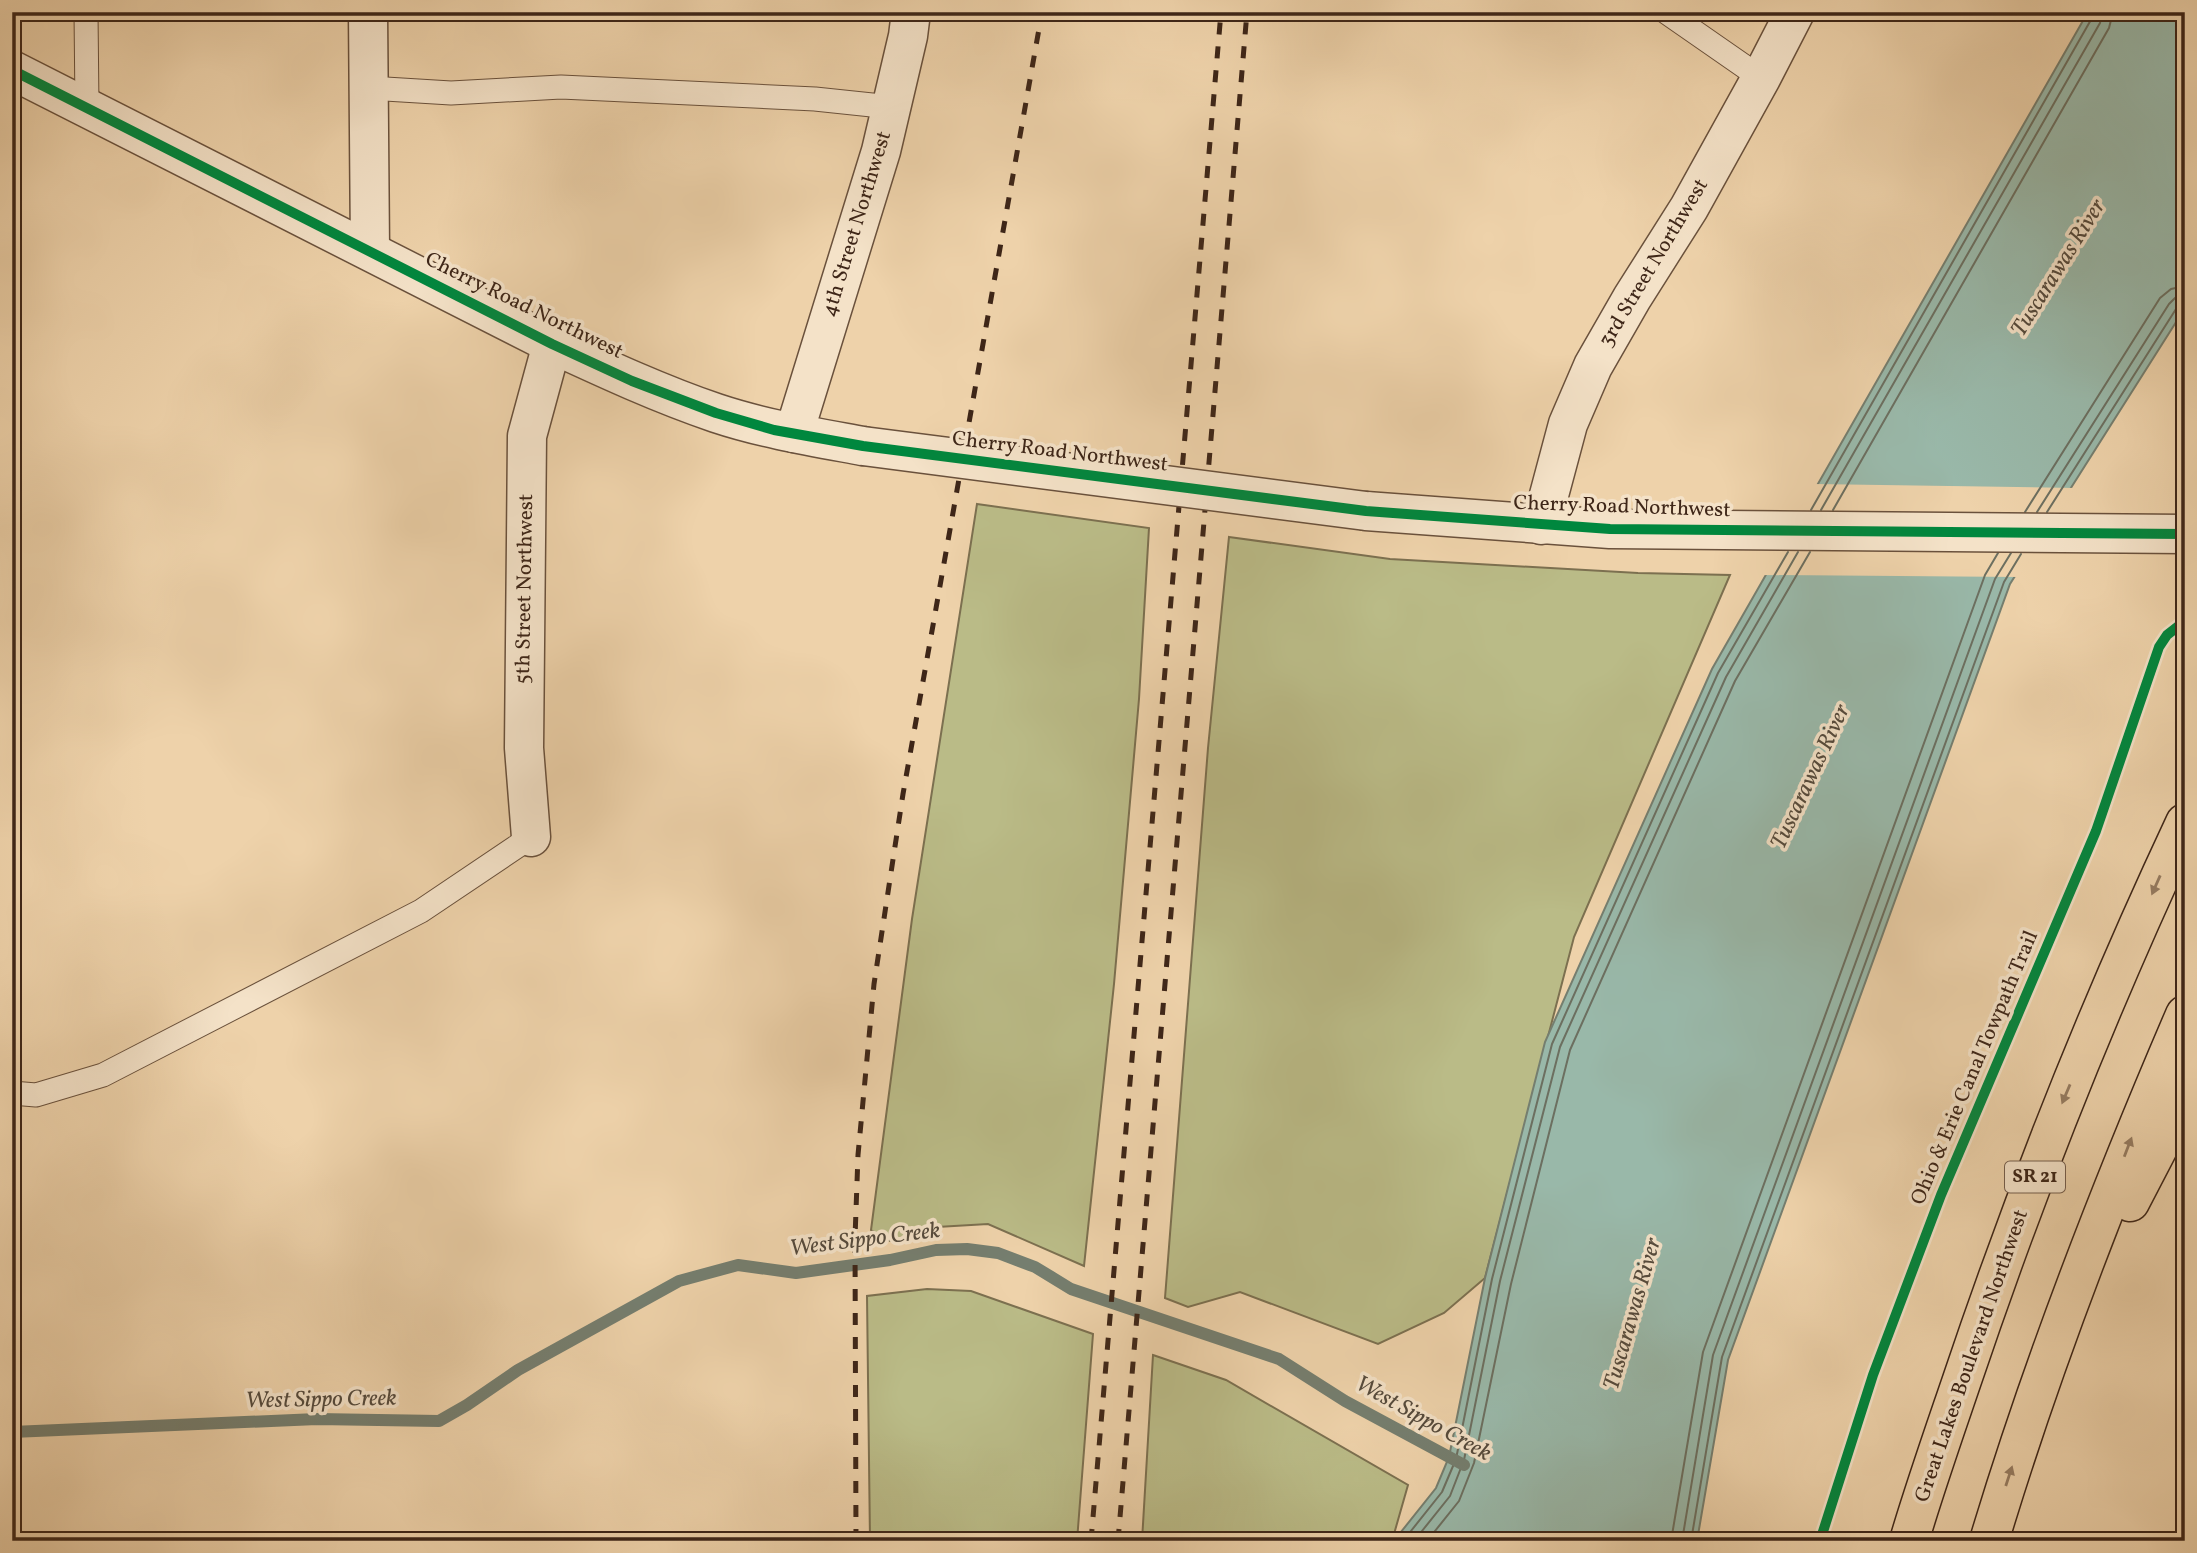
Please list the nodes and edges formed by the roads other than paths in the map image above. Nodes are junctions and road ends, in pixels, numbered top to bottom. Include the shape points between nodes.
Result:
1 (86, 12) edge
2 (368, 12) edge
3 (911, 12) edge
4 (1667, 12) edge
5 (1795, 12) edge
6 (12, 70) edge
7 (1761, 78) junction
8 (369, 88) junction
9 (891, 107) junction
10 (87, 108) junction
11 (370, 250) junction
12 (552, 344) junction
13 (794, 433) junction
14 (1541, 525) junction
15 (2170, 534) edge
16 (2185, 824) edge
17 (531, 837) joint
18 (2185, 1015) edge
19 (12, 1093) edge
20 (2185, 1096) edge
21 (2081, 1269) junction
22 (1909, 1541) edge
23 (1989, 1541) edge

1 - 10 lane
2 - 8 street
3 - 9 street, 4th Street Northwest
4 - 7 lane
5 - 7 street, 3rd Street Northwest
6 - 10 street, Cherry Road Northwest
7 - 14 street, 3rd Street Northwest via 1593,366 1569,424
8 - 9 lane via 451,93 561,87
8 - 11 street
9 - 13 street, 4th Street Northwest
10 - 11 street, Cherry Road Northwest
11 - 12 street, Cherry Road Northwest
12 - 13 street, Cherry Road Northwest via 716,413
12 - 17 street, 5th Street Northwest via 527,436 524,748
13 - 14 street, Cherry Road Northwest, bridge via 863,446 1366,510
14 - 15 street, Cherry Road Northwest
16 -> 22 highway, Great Lakes Boulevard Northwest / SR 21 via 2059,1113 1985,1312
17 - 19 lane via 421,911 103,1075 36,1095
21 -> 18 highway
20 - 21 highway via 2127,1209
23 -> 21 highway

